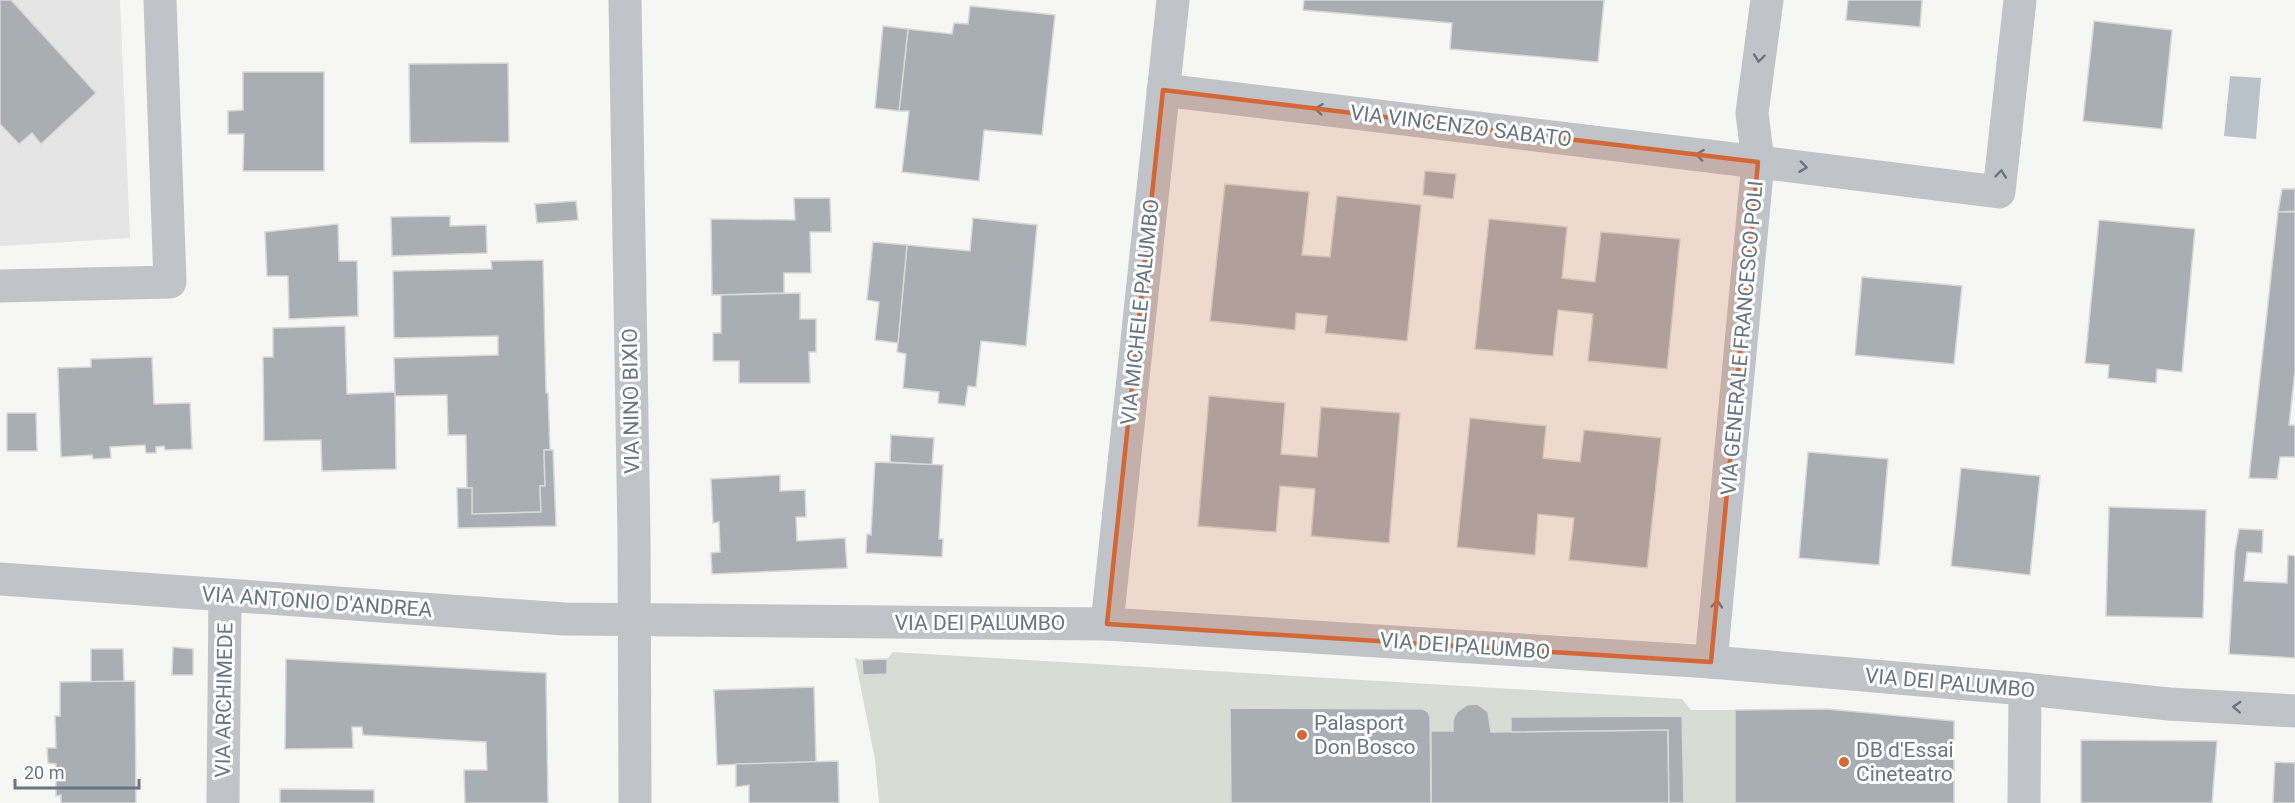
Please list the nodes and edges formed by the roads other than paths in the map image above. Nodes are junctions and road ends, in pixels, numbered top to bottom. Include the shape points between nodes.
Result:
1 (159, 0) edge
2 (625, 0) edge
3 (1173, 0) edge
4 (1767, 0) edge
5 (2020, 0) edge
6 (1163, 90) junction
7 (1758, 162) junction
8 (0, 286) edge
9 (0, 579) edge
10 (225, 596) junction
11 (634, 619) junction
12 (1107, 624) junction
13 (1711, 662) junction
14 (2025, 689) junction
15 (2295, 711) edge
16 (224, 803) edge
17 (635, 803) edge
18 (2024, 803) edge

1 - 8 street via 170,282
2 - 11 street, VIA NINO BIXIO
3 - 6 street, VIA MICHELE PALUMBO
4 -> 7 street via 1752,113
7 -> 5 street, VIA GENERALE FRANCESCO POLI via 1999,192
7 -> 6 street, VIA VINCENZO SABATO
6 - 12 street, VIA MICHELE PALUMBO
13 -> 7 street, VIA GENERALE FRANCESCO POLI
9 - 10 street, VIA ANTONIO D'ANDREA
10 - 11 street, VIA ANTONIO D'ANDREA via 564,619
10 - 16 street, VIA ARCHIMEDE
11 - 12 street, VIA DEI PALUMBO
11 - 17 street, VIA NINO BIXIO
12 - 13 street, VIA DEI PALUMBO
13 - 14 street, VIA DEI PALUMBO
15 -> 14 street, VIA DEI PALUMBO via 2169,704
14 - 18 street

